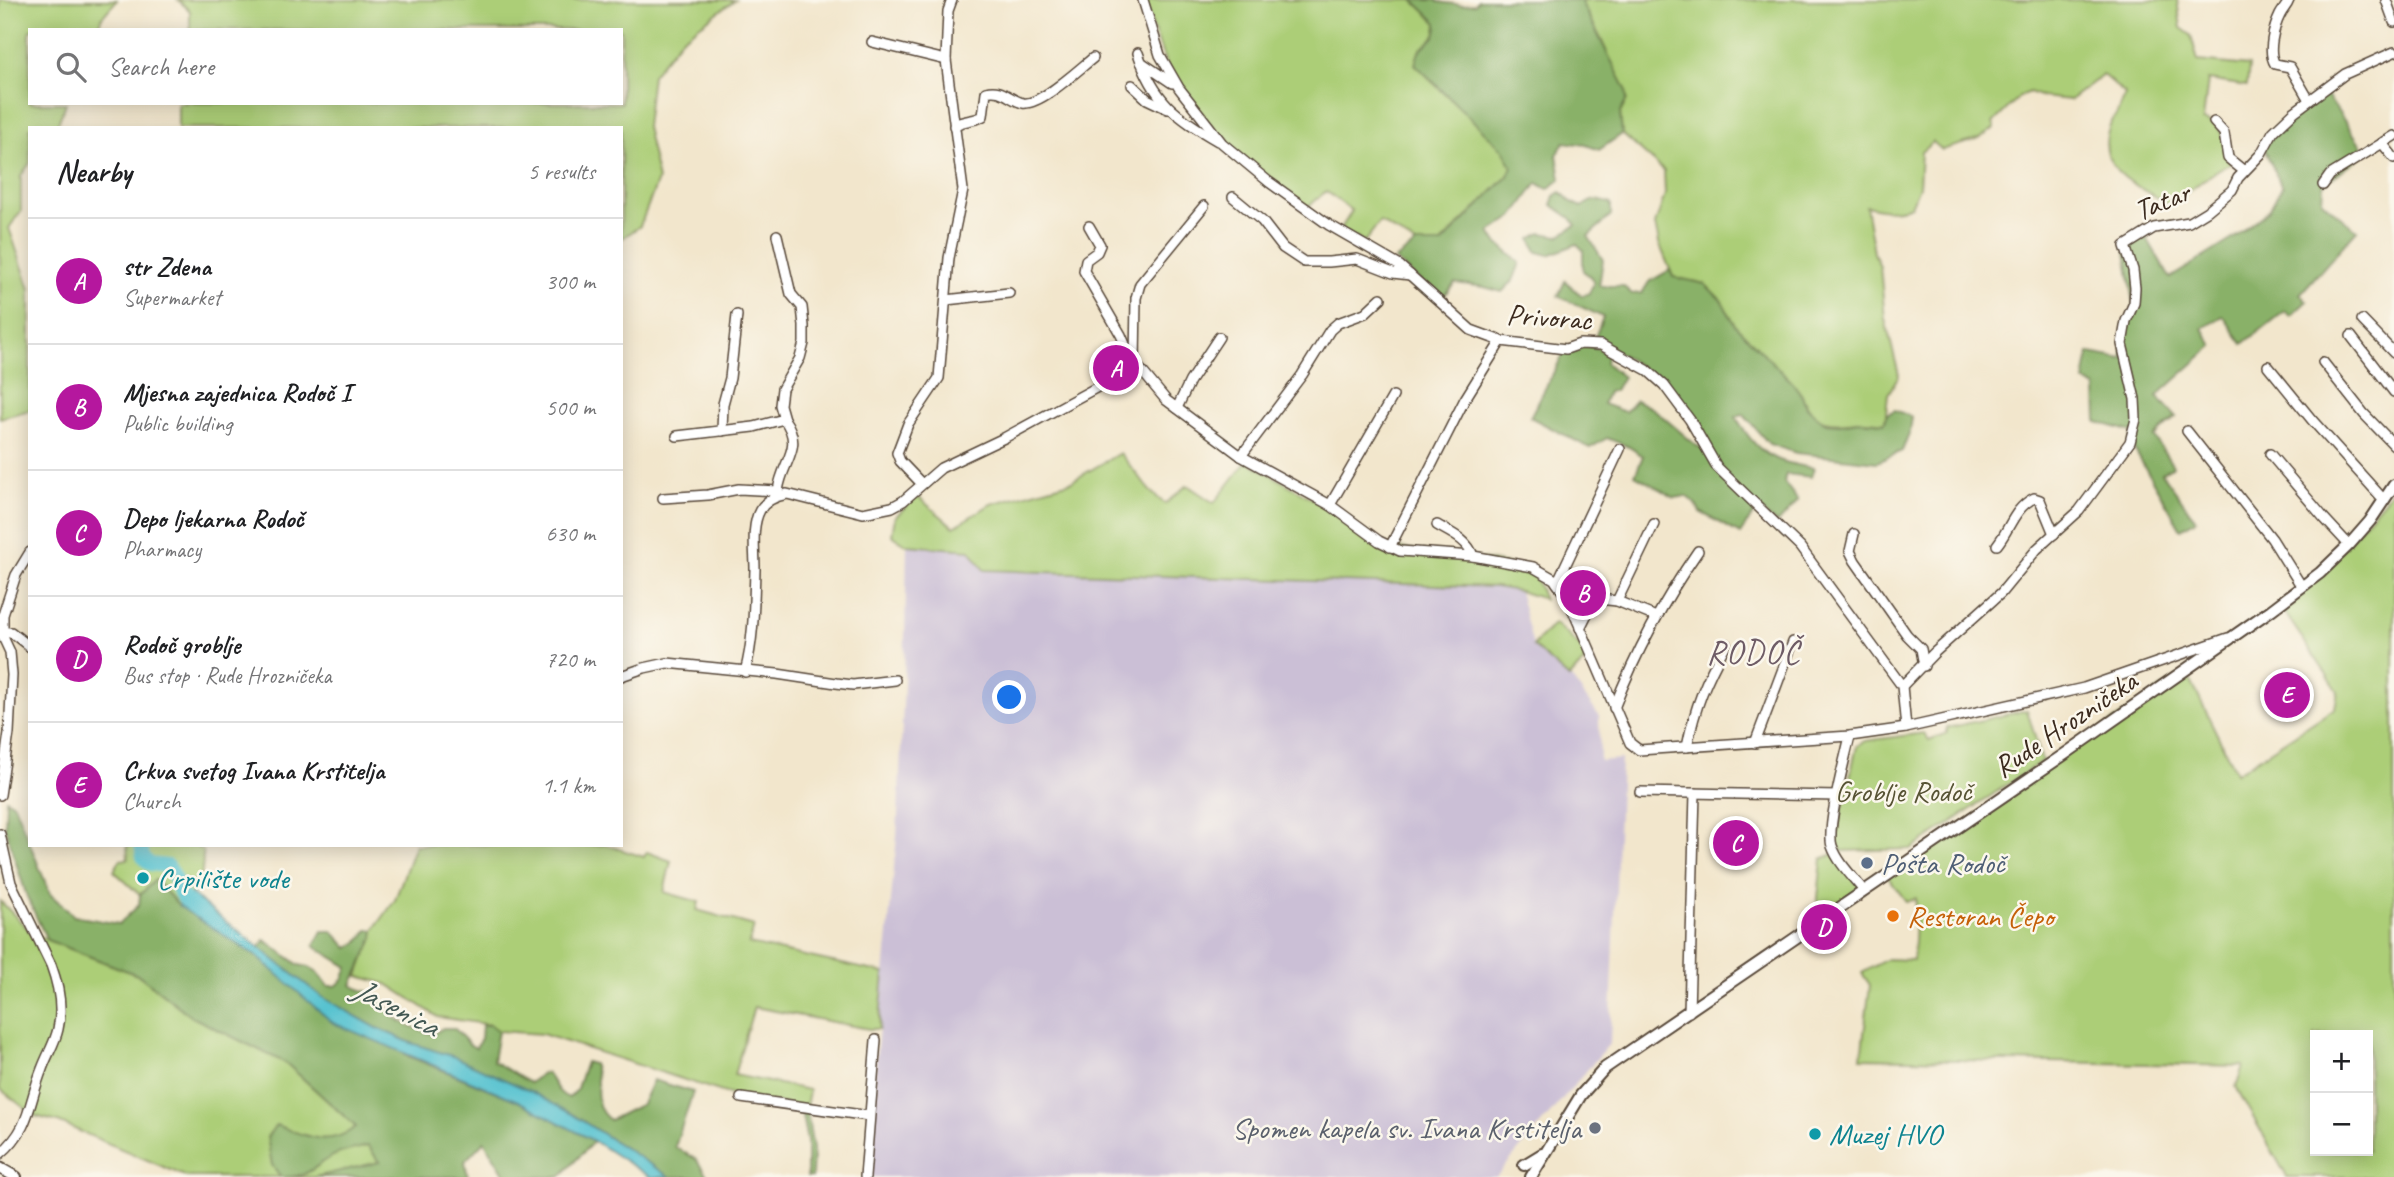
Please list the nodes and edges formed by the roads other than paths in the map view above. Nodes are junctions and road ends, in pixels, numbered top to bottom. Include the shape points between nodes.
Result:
1 (952, 0) edge
2 (1143, 0) edge
3 (2289, 0) edge
4 (2386, 0) edge
5 (2394, 22) edge
6 (872, 42) dead end
7 (2394, 52) edge
8 (1093, 58) dead end
9 (946, 60) junction
10 (1132, 85) dead end
11 (1179, 88) junction
12 (2309, 100) junction
13 (1170, 110) junction
14 (2214, 122) dead end
15 (954, 126) junction
16 (2394, 136) edge
17 (1222, 143) junction
18 (2382, 143) junction
19 (2394, 158) edge
20 (2244, 172) junction
21 (2323, 185) dead end
22 (1233, 197) dead end
23 (1204, 206) dead end
24 (1089, 226) dead end
25 (777, 235) dead end
26 (1415, 277) junction
27 (1009, 293) dead end
28 (1381, 298) dead end
29 (946, 300) junction
30 (737, 315) dead end
31 (2362, 320) dead end
32 (1219, 337) dead end
33 (2351, 337) dead end
34 (1501, 341) junction
35 (2394, 353) edge
36 (2323, 362) dead end
37 (2268, 366) dead end
38 (1135, 368) junction
39 (2394, 392) edge
40 (1392, 396) dead end
41 (1177, 408) junction
42 (784, 419) junction
43 (2187, 430) dead end
44 (722, 431) junction
45 (677, 436) dead end
46 (2394, 445) edge
47 (1620, 449) dead end
48 (2270, 454) dead end
49 (1241, 456) junction
50 (920, 483) junction
51 (2394, 485) edge
52 (778, 493) junction
53 (663, 498) dead end
54 (2385, 500) junction
55 (1330, 505) junction
56 (1654, 524) dead end
57 (1437, 526) dead end
58 (1854, 534) dead end
59 (2054, 534) junction
60 (1997, 545) dead end
61 (2350, 545) junction
62 (1390, 547) junction
63 (1698, 551) dead end
64 (28, 554) edge
65 (1473, 556) junction
66 (1557, 583) junction
67 (2302, 586) junction
68 (1617, 601) junction
69 (1656, 617) junction
70 (1580, 628) junction
71 (4, 637) junction
72 (2230, 637) junction
73 (1793, 642) dead end
74 (1726, 644) dead end
75 (28, 645) edge
76 (0, 660) edge
77 (1924, 666) junction
78 (745, 672) junction
79 (623, 675) edge
80 (895, 680) dead end
81 (1902, 686) junction
82 (1614, 708) junction
83 (1906, 728) junction
84 (1850, 736) junction
85 (1755, 743) junction
86 (1688, 747) junction
87 (1640, 792) dead end
88 (1695, 793) junction
89 (0, 795) edge
90 (1838, 796) junction
91 (0, 834) edge
92 (1864, 891) junction
93 (1689, 1012) junction
94 (876, 1040) dead end
95 (741, 1098) dead end
96 (869, 1116) junction
97 (1551, 1144) junction
98 (0, 1154) edge
99 (1524, 1166) dead end
100 (0, 1168) edge
101 (16, 1177) edge
102 (865, 1177) edge
103 (1531, 1177) edge

1 - 9 street
2 - 11 street, Privorac via 1160,55
3 - 12 street via 2278,20 2272,59 2290,67
4 - 5 street
6 - 9 street
7 - 12 street, Tatar via 2345,74
8 - 15 street via 1034,103 1021,103 996,90 986,92 983,116
9 - 15 street
10 - 13 street
11 - 13 street via 1139,57
11 - 17 street, Privorac
12 - 20 street, Tatar via 2273,132
13 - 17 street
14 - 20 street via 2224,133 2228,158
15 - 29 street via 962,190
16 - 18 street
17 - 26 street, Privorac via 1306,209
18 - 19 street
18 - 21 street via 2330,174
20 - 59 street, Tatar via 2232,190 2201,216 2154,228 2125,246 2135,288 2122,344 2135,399 2133,432 2117,461
22 - 26 street via 1262,221 1283,248 1304,262 1357,259
23 - 38 street via 1140,284
24 - 38 street via 1100,245 1086,260 1084,271
25 - 42 street via 804,326 800,358 782,388
26 - 34 street, Privorac via 1471,330
27 - 29 street
28 - 49 street via 1365,313 1330,330
29 - 50 street via 939,378 908,424 898,449 897,457
30 - 44 street
31 - 35 street
32 - 41 street
33 - 39 street
34 - 62 street via 1465,399
34 - 81 street, Privorac via 1566,349 1601,345 1647,370 1675,398 1717,467 1800,547
36 - 46 street
37 - 54 street
38 - 41 street
38 - 50 street via 952,461
40 - 55 street
41 - 49 street
42 - 44 street
42 - 52 street via 794,443
43 - 67 street via 2272,539
44 - 45 street
47 - 66 street
48 - 61 street
49 - 55 street
50 - 52 street via 903,501 871,512
51 - 54 street, Rude Hrozničeka
52 - 53 street via 738,489
52 - 78 street via 757,519
54 - 61 street, Rude Hrozničeka
55 - 62 street
56 - 68 street
57 - 65 street via 1463,541
58 - 77 street via 1850,551 1854,561 1921,649
59 - 60 street via 2043,504 2034,498 2012,518
59 - 77 street, Tatar via 2001,593
61 - 67 street, Rude Hrozničeka
62 - 65 street
63 - 69 street
64 - 71 street via 3,615
65 - 66 street via 1533,567
66 - 70 street
67 - 72 street, Rude Hrozničeka
68 - 69 street
68 - 70 street via 1595,601
69 - 82 street
70 - 82 street
71 - 75 street via 11,632
71 - 76 street
71 - 89 street via 10,652 11,702
72 - 83 street via 2084,688
72 - 92 street, Rude Hrozničeka
73 - 85 street
74 - 86 street via 1704,683
77 - 81 street, Tatar
78 - 79 street via 667,663
78 - 80 street via 853,685
81 - 83 street
82 - 86 street via 1633,747 1646,751
83 - 84 street
84 - 85 street
84 - 90 street
85 - 86 street
87 - 88 street
88 - 90 street
88 - 93 street
90 - 92 street via 1830,828 1832,844
91 - 98 street via 11,883 56,978 60,1014 23,1129
92 - 93 street, Rude Hrozničeka
93 - 97 street, Rude Hrozničeka via 1593,1079
94 - 96 street
95 - 96 street
96 - 102 street
97 - 99 street
97 - 103 street, Rude Hrozničeka
100 - 101 street

